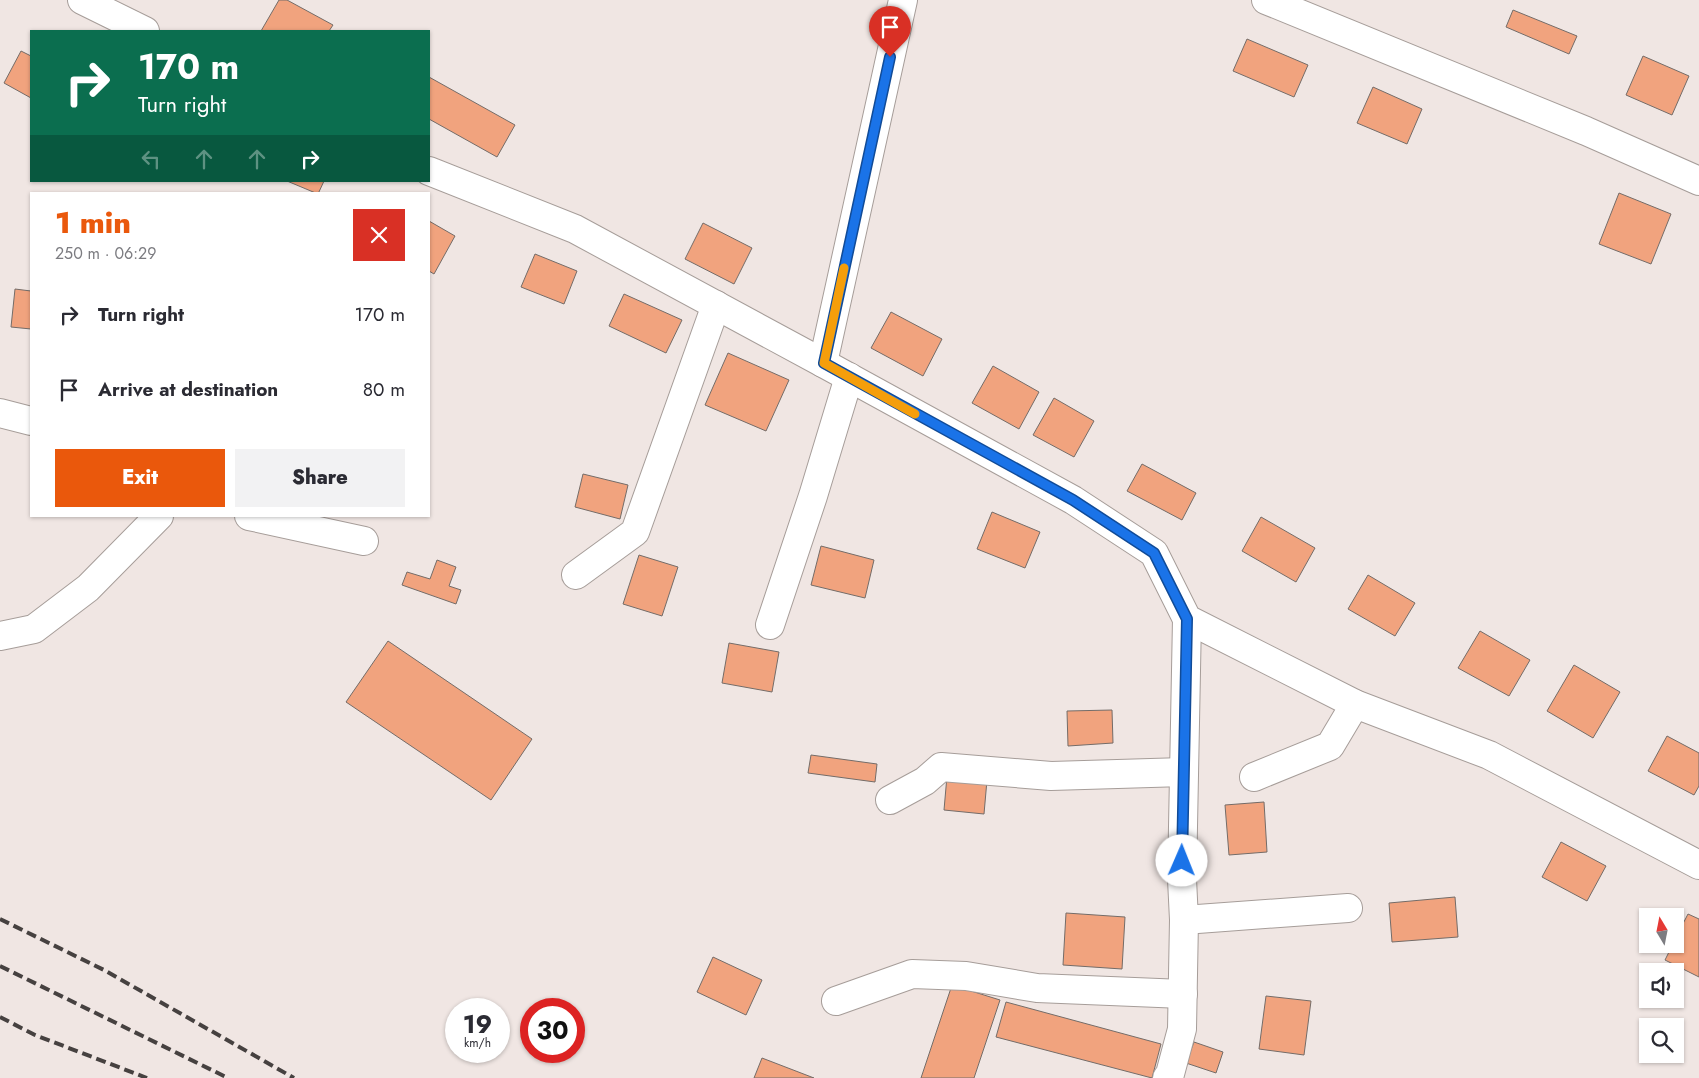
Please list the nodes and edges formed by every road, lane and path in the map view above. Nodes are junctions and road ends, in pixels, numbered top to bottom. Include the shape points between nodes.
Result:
1 (82, 0) edge
2 (903, 0) edge
3 (1266, 0) edge
4 (143, 30) edge
5 (430, 171) edge
6 (1699, 181) edge
7 (716, 305) junction
8 (824, 363) junction
9 (849, 377) junction
10 (0, 413) edge
11 (30, 421) edge
12 (158, 517) edge
13 (254, 517) edge
14 (364, 541) dead end
15 (576, 575) dead end
16 (1187, 619) junction
17 (770, 625) dead end
18 (0, 636) edge
19 (1355, 704) junction
20 (1184, 772) junction
21 (1254, 777) dead end
22 (890, 800) dead end
23 (1699, 865) edge
24 (1348, 908) dead end
25 (1184, 920) junction
26 (1183, 994) junction
27 (836, 1001) dead end
28 (1167, 1078) edge

1 - 4 street
2 - 8 street
3 - 6 street via 1586,130
5 - 7 street via 574,230
7 - 8 street
7 - 15 street via 635,532
8 - 9 street
9 - 16 street via 1073,500 1154,553
9 - 17 street
10 - 11 street
12 - 18 street via 88,588 34,629
13 - 14 street
16 - 19 street
16 - 20 street
19 - 21 street via 1330,746
19 - 23 street via 1489,755
20 - 22 street via 1051,776 941,767 925,781
20 - 25 street
24 - 25 street
25 - 26 street
26 - 27 street via 1037,988 966,976 912,974
26 - 28 street via 1182,1029

